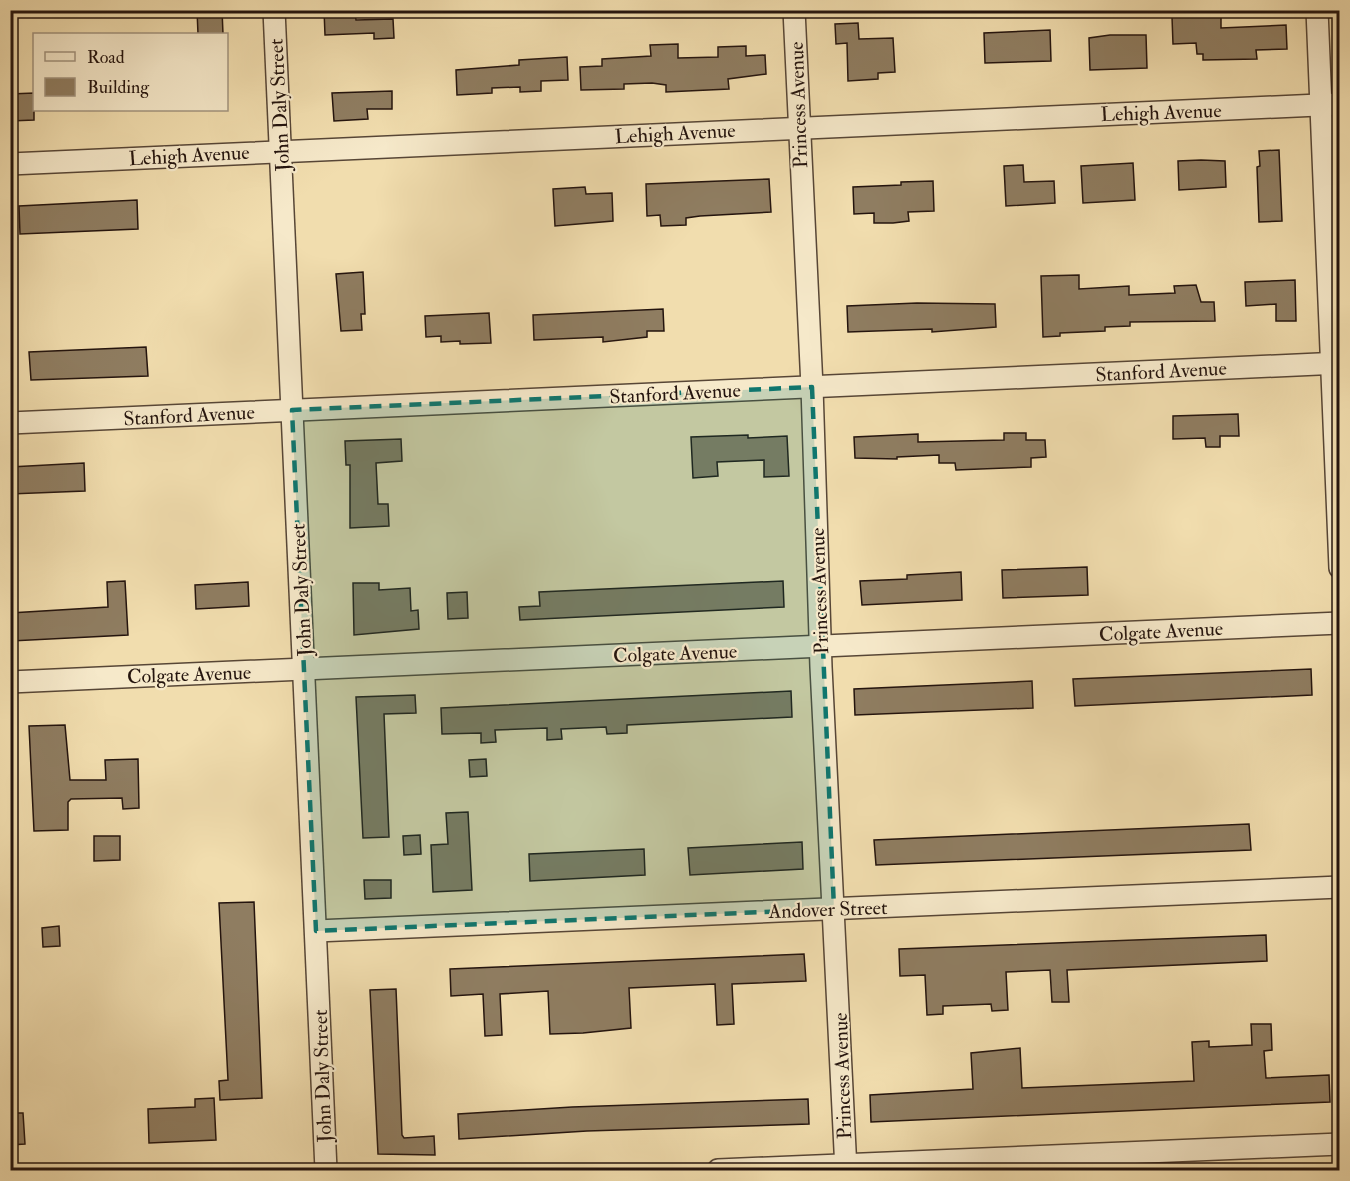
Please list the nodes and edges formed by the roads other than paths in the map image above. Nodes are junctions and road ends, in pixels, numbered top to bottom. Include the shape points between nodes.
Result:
1 (274, 10) edge
2 (794, 10) edge
3 (1317, 10) edge
4 (1330, 104) edge
5 (799, 128) junction
6 (281, 151) junction
7 (10, 164) edge
8 (1335, 363) edge
9 (812, 387) junction
10 (292, 410) junction
11 (10, 423) edge
12 (1340, 568) edge
13 (1340, 623) edge
14 (821, 647) junction
15 (304, 669) junction
16 (10, 682) edge
17 (1340, 887) edge
18 (834, 909) junction
19 (316, 931) junction
20 (1340, 1144) edge
21 (846, 1168) edge
22 (326, 1170) edge
23 (718, 1170) edge

1 - 6 street, John Daly Street
2 - 5 street, Princess Avenue
3 - 4 street
4 - 5 street, Lehigh Avenue
4 - 8 street
5 - 6 street, Lehigh Avenue
5 - 9 street, Princess Avenue
6 - 7 street, Lehigh Avenue
6 - 10 street, John Daly Street
8 - 9 street, Stanford Avenue
8 - 12 street
9 - 10 street, Stanford Avenue
9 - 14 street, Princess Avenue
10 - 11 street, Stanford Avenue
10 - 15 street, John Daly Street
13 - 14 street, Colgate Avenue
14 - 15 street, Colgate Avenue
14 - 18 street, Princess Avenue
15 - 16 street, Colgate Avenue
15 - 19 street, John Daly Street
17 - 18 street, Andover Street
18 - 19 street, Andover Street
18 - 21 street, Princess Avenue
19 - 22 street, John Daly Street
20 - 21 street
21 - 23 street

